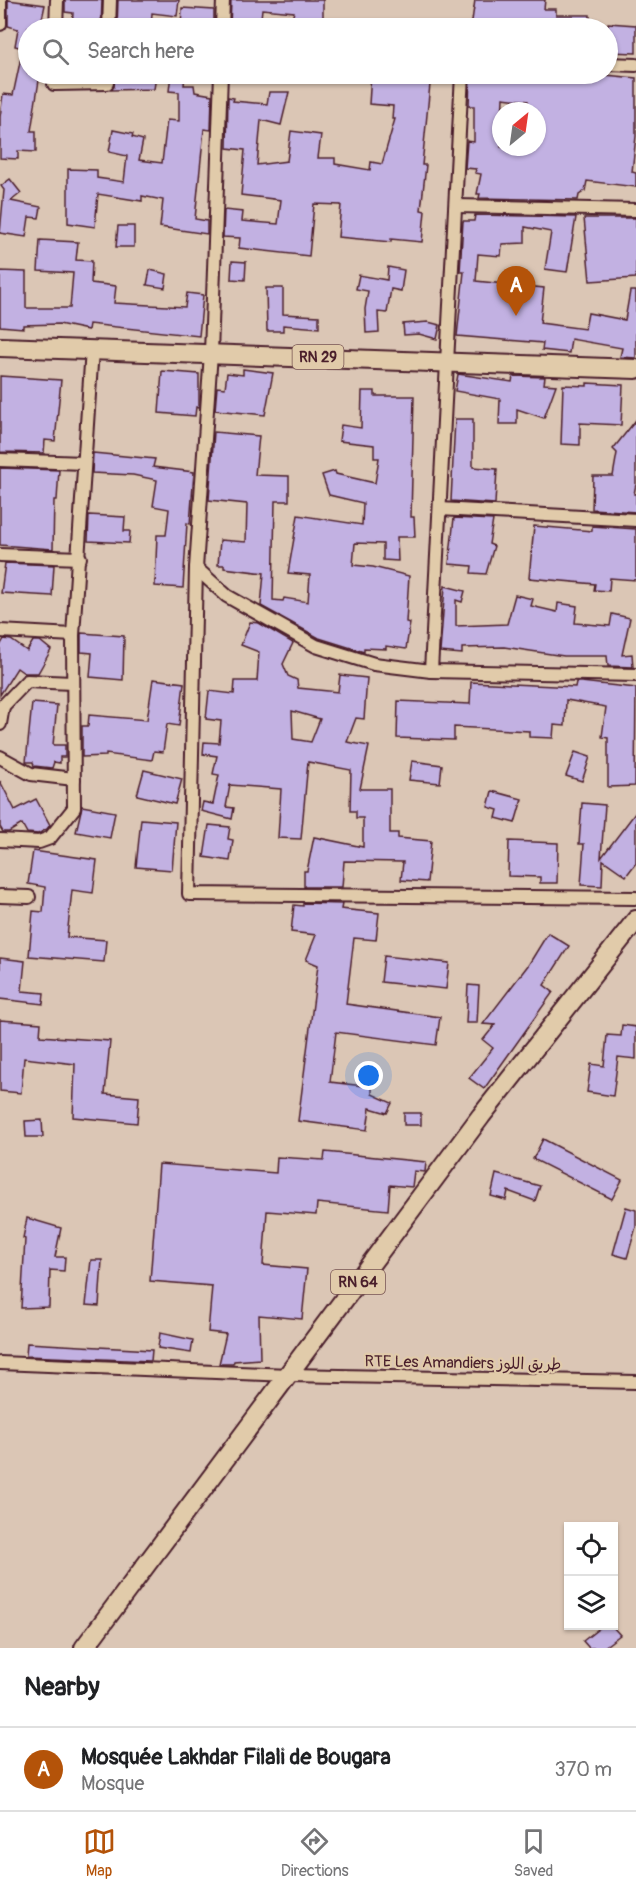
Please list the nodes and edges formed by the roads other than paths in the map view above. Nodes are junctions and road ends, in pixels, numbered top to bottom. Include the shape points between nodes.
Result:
1 (0, 0) edge
2 (57, 0) edge
3 (110, 0) edge
4 (224, 0) edge
5 (56, 18) edge
6 (109, 18) edge
7 (223, 18) edge
8 (0, 24) edge
9 (618, 64) edge
10 (636, 65) edge
11 (221, 84) edge
12 (462, 84) edge
13 (456, 206) junction
14 (636, 210) edge
15 (0, 347) edge
16 (92, 349) junction
17 (211, 353) junction
18 (448, 362) junction
19 (636, 369) edge
20 (0, 460) edge
21 (84, 463) junction
22 (440, 509) junction
23 (636, 520) edge
24 (0, 555) edge
25 (80, 558) junction
26 (196, 568) junction
27 (0, 631) edge
28 (73, 635) junction
29 (431, 671) junction
30 (636, 675) edge
31 (72, 683) junction
32 (1, 706) edge
33 (0, 724) edge
34 (0, 757) edge
35 (74, 779) junction
36 (0, 840) edge
37 (0, 896) edge
38 (29, 897) dead end
39 (636, 898) edge
40 (636, 920) edge
41 (0, 1363) edge
42 (289, 1375) junction
43 (636, 1382) edge
44 (84, 1648) edge

1 - 8 street
2 - 5 street
3 - 6 street
4 - 7 street
9 - 10 street
11 - 17 street
12 - 13 street
13 - 14 street
13 - 18 street
15 - 16 main road, RN 29
16 - 17 main road, RN 29
16 - 21 street
17 - 18 main road, RN 29
17 - 26 street
18 - 19 main road, RN 29
18 - 22 street
20 - 21 street
21 - 25 street
22 - 23 street
22 - 29 street
24 - 25 street
25 - 28 street
26 - 29 street via 228,596 316,646 374,664
26 - 39 street via 189,894
27 - 28 street
28 - 31 street
29 - 30 street
31 - 32 street via 27,681
31 - 35 street
32 - 33 street
34 - 35 street via 31,774
35 - 36 street via 74,808 50,838 39,842
37 - 38 street
40 - 42 main road, RN 64 via 482,1116
41 - 42 street, RTE Les Amandiers طريق اللوز
42 - 43 street, RTE Les Amandiers طريق اللوز
42 - 44 main road, RN 64

